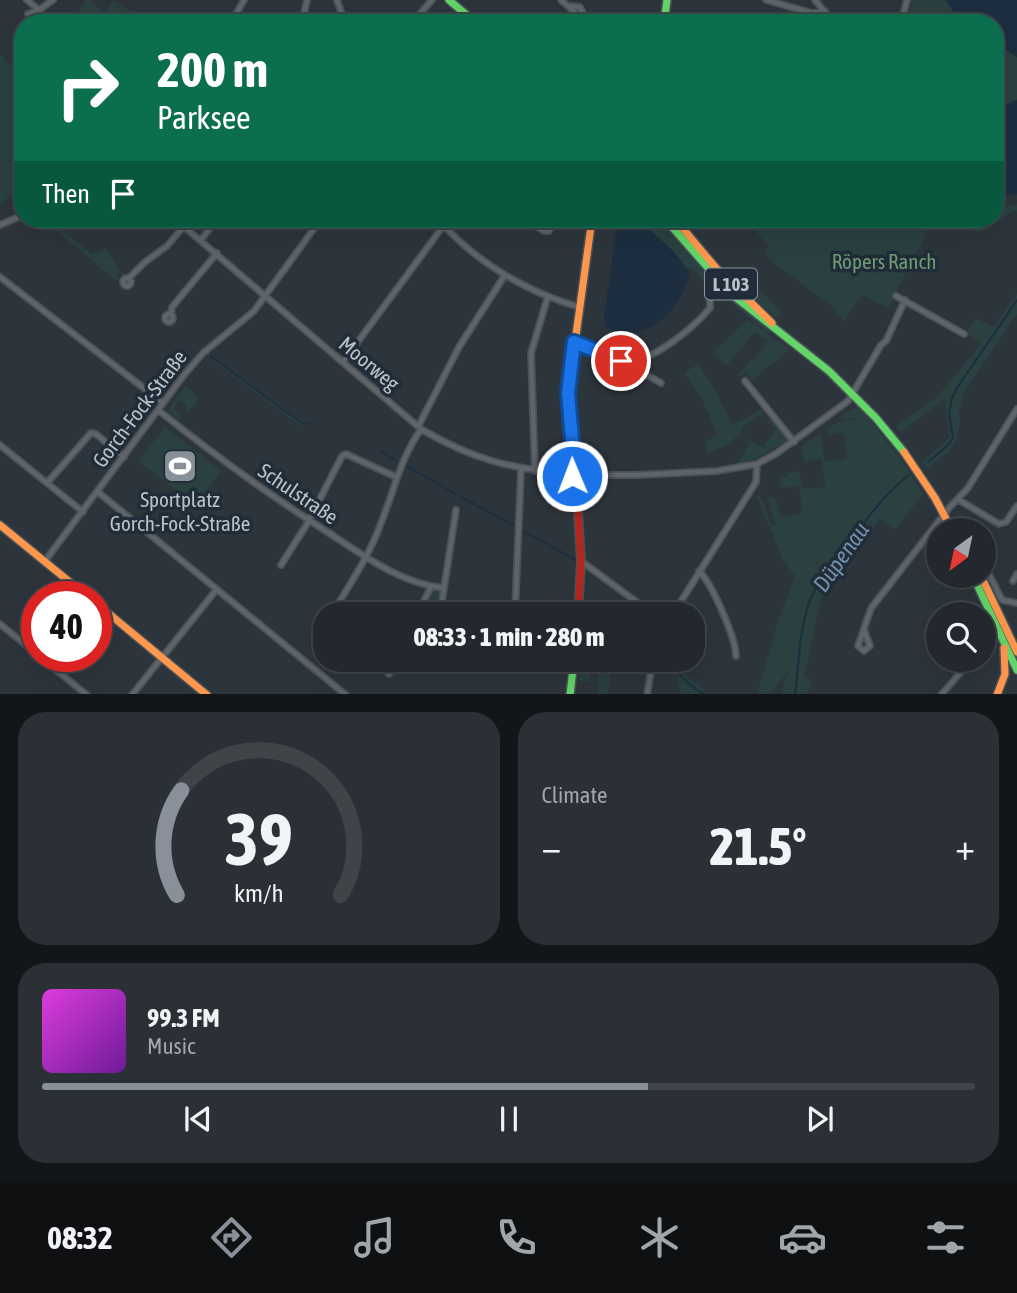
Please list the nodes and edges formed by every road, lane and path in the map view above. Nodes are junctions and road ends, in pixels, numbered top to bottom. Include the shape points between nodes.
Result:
1 (27, 0) edge
2 (53, 0) edge
3 (432, 0) edge
4 (561, 0) edge
5 (766, 0) edge
6 (815, 0) edge
7 (453, 1) edge
8 (568, 6) dead end
9 (39, 10) junction
10 (825, 11) junction
11 (28, 13) dead end
12 (420, 14) edge
13 (467, 14) edge
14 (827, 14) edge
15 (182, 228) edge
16 (186, 228) edge
17 (210, 228) edge
18 (314, 228) edge
19 (442, 228) edge
20 (447, 228) edge
21 (591, 228) edge
22 (673, 228) edge
23 (683, 228) edge
24 (201, 240) junction
25 (216, 253) junction
26 (505, 275) junction
27 (0, 277) edge
28 (128, 279) dead end
29 (265, 296) junction
30 (548, 296) junction
31 (897, 296) dead end
32 (905, 300) junction
33 (710, 301) dead end
34 (579, 307) junction
35 (171, 314) dead end
36 (775, 326) junction
37 (964, 334) dead end
38 (574, 342) junction
39 (343, 362) junction
40 (627, 362) junction
41 (745, 381) dead end
42 (661, 383) dead end
43 (854, 392) junction
44 (163, 403) junction
45 (1017, 409) edge
46 (158, 410) junction
47 (420, 427) junction
48 (794, 442) junction
49 (0, 445) edge
50 (124, 457) junction
51 (757, 464) junction
52 (522, 469) junction
53 (535, 471) junction
54 (577, 475) junction
55 (396, 477) junction
56 (47, 483) junction
57 (98, 492) junction
58 (959, 500) junction
59 (1017, 506) edge
60 (456, 510) dead end
61 (83, 512) junction
62 (944, 514) junction
63 (946, 518) edge
64 (309, 520) junction
65 (0, 525) edge
66 (366, 557) junction
67 (45, 561) junction
68 (582, 561) junction
69 (281, 565) dead end
70 (699, 571) junction
71 (1017, 574) edge
72 (69, 581) edge
73 (1013, 581) dead end
74 (432, 587) junction
75 (444, 588) junction
76 (979, 588) edge
77 (987, 588) edge
78 (996, 588) edge
79 (217, 589) junction
80 (339, 602) edge
81 (425, 602) edge
82 (442, 602) edge
83 (516, 602) edge
84 (579, 602) edge
85 (637, 602) edge
86 (680, 602) edge
87 (1017, 603) edge
88 (112, 616) edge
89 (0, 624) edge
90 (864, 630) dead end
91 (1003, 640) junction
92 (21, 641) edge
93 (1017, 652) edge
94 (736, 656) dead end
95 (162, 657) junction
96 (1017, 670) edge
97 (59, 672) edge
98 (573, 672) edge
99 (651, 672) edge
100 (962, 672) edge
101 (86, 694) edge
102 (133, 694) edge
103 (206, 694) edge
104 (345, 694) edge
105 (570, 694) edge
106 (647, 694) edge
107 (942, 694) edge
108 (997, 694) edge

1 - 9 street
2 - 9 street
3 - 12 street
4 - 8 street
5 - 10 street via 812,13
6 - 10 street
7 - 13 main road
9 - 11 street
10 - 14 street
15 - 28 street
16 - 24 street, Moorweg
17 - 24 street
18 - 29 street, Gorch-Fock-Straße
19 - 39 street
20 - 26 street
21 - 34 main road
22 - 36 main road, L 103 via 733,294
23 - 36 main road, L 103
24 - 25 street, Moorweg
25 - 29 street, Moorweg
25 - 35 street
26 - 30 street
26 - 47 street via 459,347
27 - 44 street
29 - 39 street, Moorweg
29 - 44 street, Gorch-Fock-Straße via 247,318 198,358
30 - 34 street
30 - 53 street via 531,353
31 - 32 street
32 - 37 street
32 - 43 street
33 - 40 street via 710,308 685,334 661,350
34 - 38 main road
36 - 43 main road, L 103
38 - 40 street
38 - 54 main road via 568,393
39 - 47 street, Moorweg
40 - 42 street
41 - 48 street
43 - 48 street
43 - 62 main road, L 103 via 905,452
44 - 46 street, Gorch-Fock-Straße
45 - 58 street
46 - 50 street, Gorch-Fock-Straße
46 - 64 street, Schulstraße
47 - 52 street, Moorweg via 468,454
47 - 55 street
48 - 51 street
49 - 56 street
50 - 56 street via 91,433
50 - 57 street, Gorch-Fock-Straße
51 - 54 street, Moorweg via 717,471
51 - 70 street via 756,482
52 - 53 street, Moorweg
52 - 83 street
53 - 54 street, Moorweg
54 - 68 main road
55 - 64 street via 345,454
55 - 66 street
56 - 61 street
57 - 61 street, Gorch-Fock-Straße
57 - 79 street
58 - 59 street via 999,524 1006,522
58 - 62 street
60 - 75 street
61 - 67 street, Gorch-Fock-Straße
62 - 63 main road, L 103
62 - 90 street via 872,607
64 - 66 street, Schulstraße
64 - 69 street
65 - 67 main road
66 - 74 street, Schulstraße
66 - 80 street
67 - 72 main road
68 - 84 main road
68 - 85 street
70 - 86 street
70 - 94 street via 707,579
71 - 73 street
74 - 75 street, Schulstraße
74 - 81 street
75 - 82 street
76 - 91 main road
77 - 93 main road
78 - 87 street via 1002,600
79 - 95 street
79 - 104 street
88 - 95 main road
89 - 92 street
91 - 96 main road
91 - 108 main road via 1006,668
95 - 102 street
95 - 103 main road
97 - 101 street
98 - 105 main road
99 - 106 street
100 - 107 street

